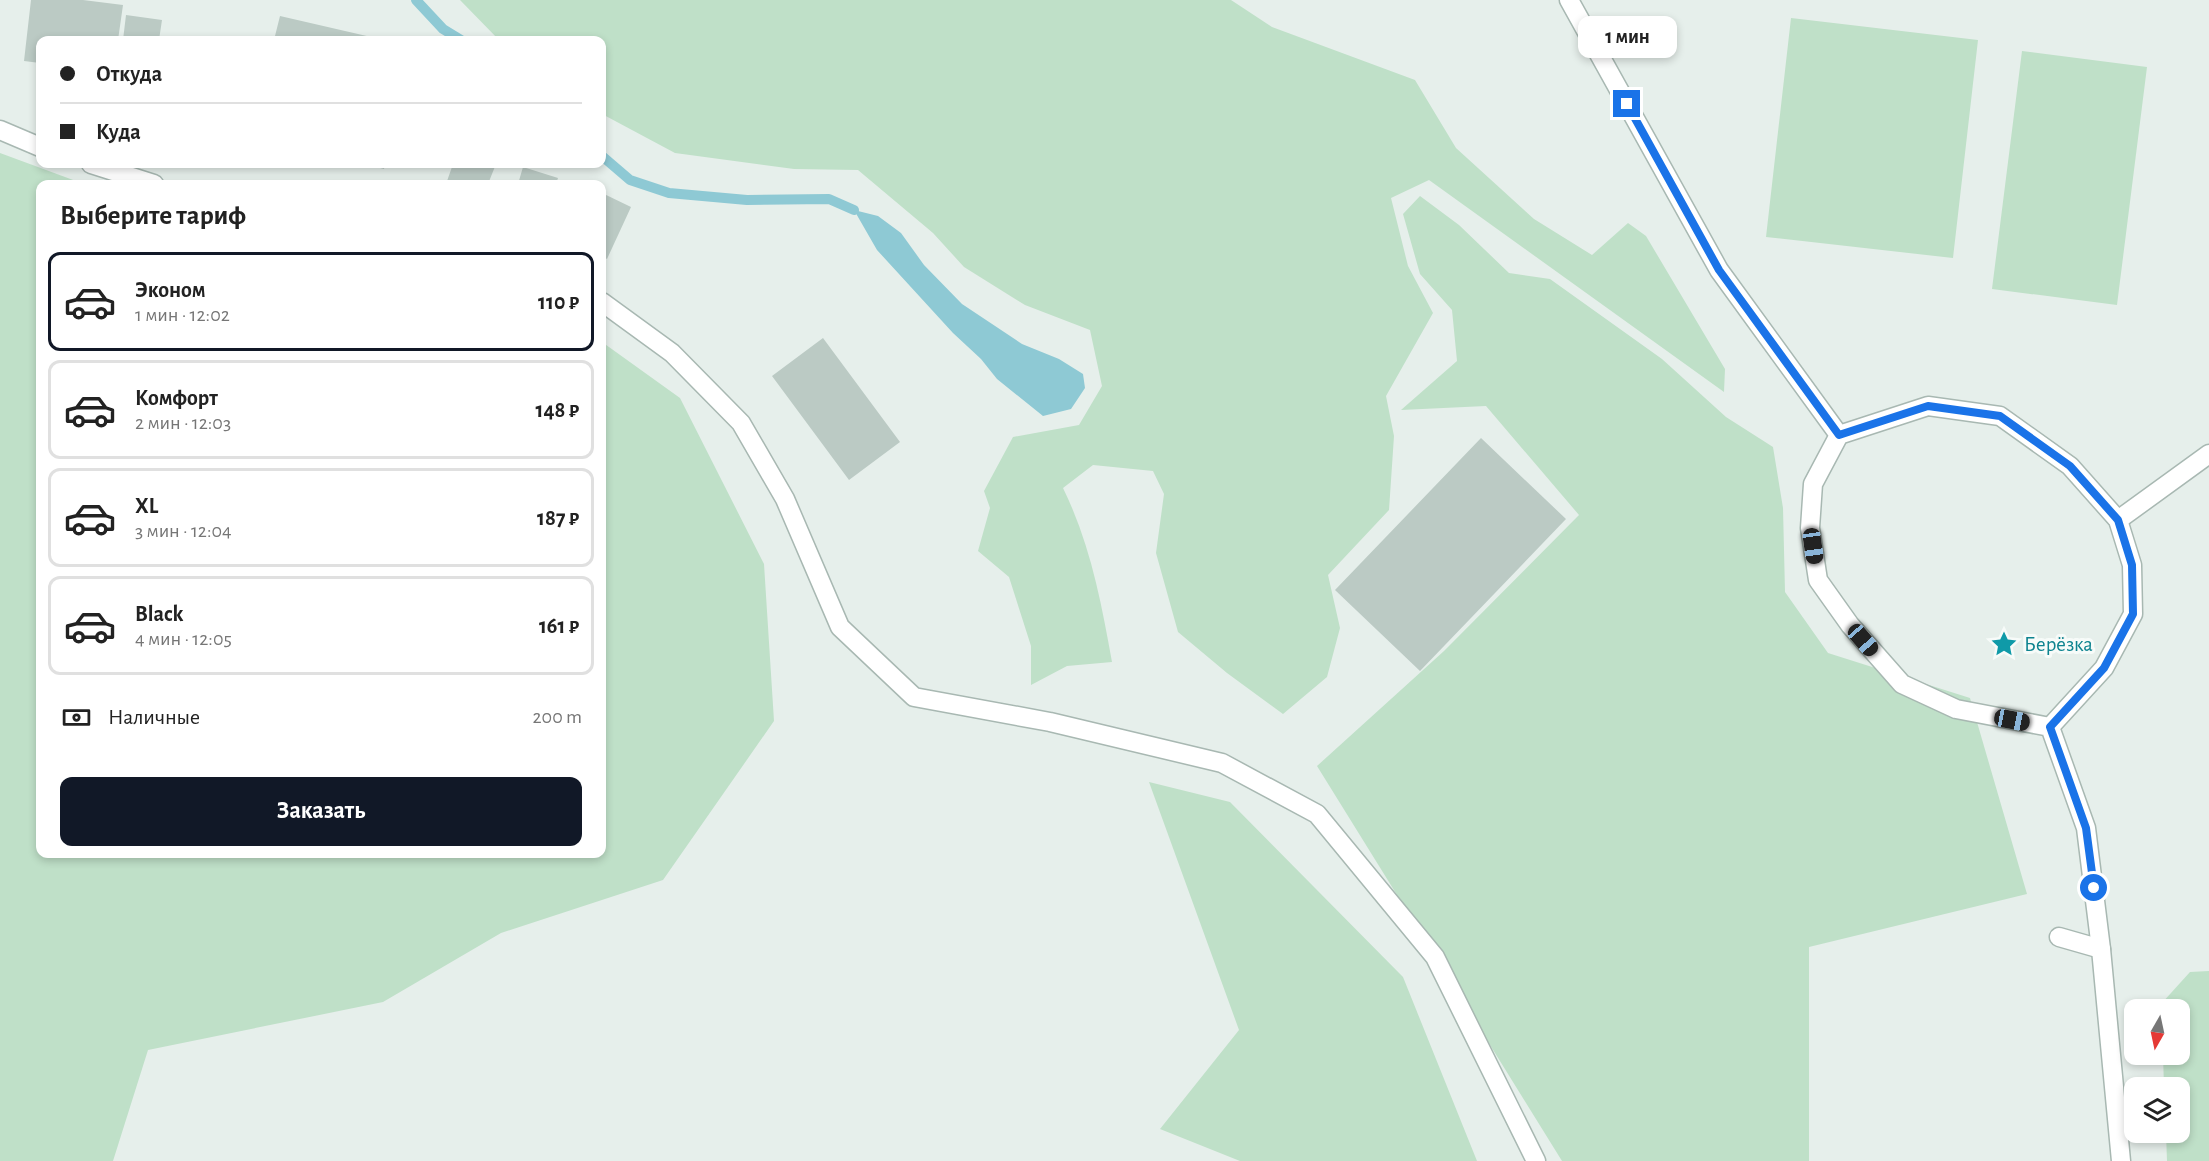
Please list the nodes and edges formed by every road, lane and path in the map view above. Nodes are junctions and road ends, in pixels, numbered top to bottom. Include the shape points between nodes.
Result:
1 (1569, 0) edge
2 (0, 130) edge
3 (36, 146) edge
4 (104, 168) edge
5 (141, 180) edge
6 (606, 305) edge
7 (1839, 435) junction
8 (2209, 454) edge
9 (2118, 520) junction
10 (2050, 727) junction
11 (2060, 937) dead end
12 (2101, 950) junction
13 (1536, 1161) edge
14 (2121, 1161) edge

1 - 7 street via 1719,270
2 - 3 street
4 - 5 street
6 - 13 street via 672,353 741,423 785,499 840,627 914,697 1050,722 1222,763 1317,814 1435,957
7 - 9 street via 1928,406 2000,416 2070,466
7 - 10 street via 1813,484 1810,528 1818,580 1902,684 1956,709
8 - 9 street
9 - 10 street via 2132,565 2133,614 2104,668
10 - 12 street via 2086,828
11 - 12 street
12 - 14 street

